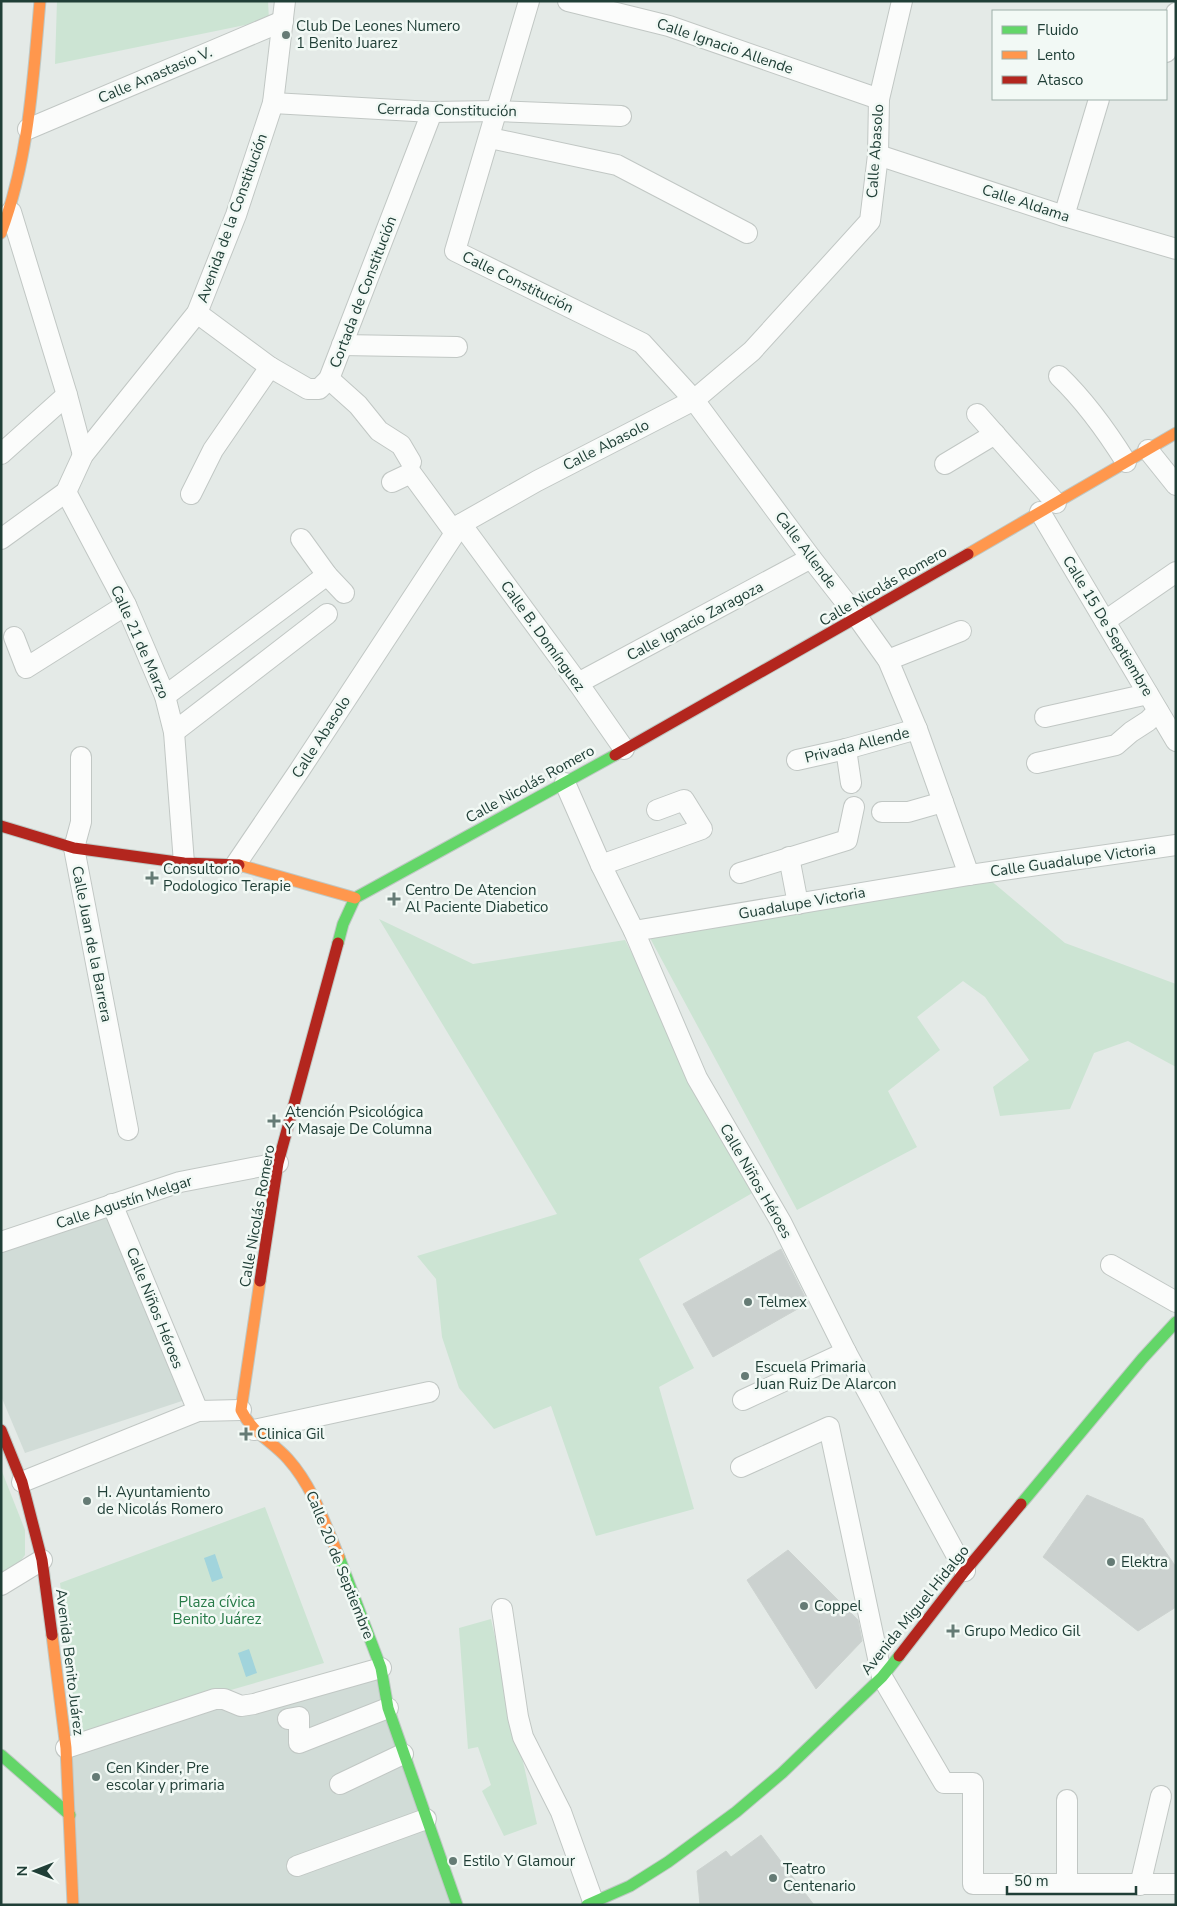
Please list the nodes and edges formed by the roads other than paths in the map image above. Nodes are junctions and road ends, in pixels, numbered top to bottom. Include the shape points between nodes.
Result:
1 (40, 1) edge
2 (285, 1) edge
3 (529, 1) edge
4 (568, 1) edge
5 (902, 1) edge
6 (1176, 13) edge
7 (283, 21) junction
8 (1167, 48) edge
9 (879, 99) junction
10 (1099, 100) edge
11 (273, 103) junction
12 (497, 111) junction
13 (432, 112) junction
14 (620, 116) dead end
15 (28, 129) junction
16 (490, 138) junction
17 (878, 154) junction
18 (11, 212) junction
19 (1064, 216) junction
20 (1, 233) edge
21 (747, 233) dead end
22 (1176, 249) edge
23 (197, 313) junction
24 (342, 345) junction
25 (457, 347) dead end
26 (270, 367) junction
27 (1059, 376) dead end
28 (329, 379) junction
29 (67, 394) junction
30 (694, 400) junction
31 (977, 414) dead end
32 (1176, 433) edge
33 (995, 434) junction
34 (1148, 450) junction
35 (1, 454) edge
36 (83, 455) junction
37 (411, 462) dead end
38 (1126, 462) junction
39 (945, 464) dead end
40 (392, 482) dead end
41 (1176, 485) edge
42 (66, 492) junction
43 (191, 494) dead end
44 (1048, 507) junction
45 (458, 528) junction
46 (1, 539) edge
47 (301, 539) dead end
48 (812, 558) junction
49 (1176, 572) edge
50 (327, 576) junction
51 (344, 593) dead end
52 (126, 605) junction
53 (327, 614) dead end
54 (858, 618) junction
55 (1105, 620) junction
56 (961, 631) dead end
57 (14, 637) dead end
58 (888, 660) junction
59 (578, 683) junction
60 (165, 696) junction
61 (1153, 702) junction
62 (1045, 717) dead end
63 (917, 729) junction
64 (174, 732) junction
65 (1176, 741) edge
66 (624, 749) junction
67 (846, 749) junction
68 (81, 757) dead end
69 (797, 760) dead end
70 (1037, 763) dead end
71 (565, 783) junction
72 (851, 783) dead end
73 (943, 802) junction
74 (854, 807) dead end
75 (657, 810) dead end
76 (882, 812) dead end
77 (1, 826) edge
78 (1176, 845) edge
79 (74, 848) junction
80 (789, 857) junction
81 (184, 863) junction
82 (236, 864) junction
83 (602, 865) junction
84 (740, 873) dead end
85 (970, 874) junction
86 (355, 898) junction
87 (798, 904) junction
88 (634, 931) junction
89 (128, 1130) dead end
90 (278, 1163) junction
91 (112, 1204) junction
92 (1, 1242) edge
93 (1111, 1264) dead end
94 (1176, 1302) edge
95 (1175, 1327) edge
96 (846, 1352) junction
97 (429, 1392) dead end
98 (743, 1400) dead end
99 (241, 1410) junction
100 (198, 1411) junction
101 (1, 1430) edge
102 (254, 1430) junction
103 (741, 1467) dead end
104 (22, 1482) junction
105 (42, 1560) junction
106 (966, 1571) junction
107 (1, 1585) edge
108 (502, 1609) dead end
109 (381, 1668) junction
110 (882, 1677) junction
111 (388, 1708) junction
112 (288, 1719) dead end
113 (66, 1748) junction
114 (403, 1754) junction
115 (1, 1755) edge
116 (340, 1784) dead end
117 (1161, 1796) dead end
118 (1067, 1800) dead end
119 (70, 1815) junction
120 (426, 1819) junction
121 (297, 1866) dead end
122 (1067, 1883) junction
123 (1176, 1884) edge
124 (1140, 1885) junction
125 (590, 1903) edge
126 (73, 1905) edge
127 (457, 1905) edge

1 - 15 main road
2 - 7 street, Avenida de la Constitución
3 - 12 street, Calle Constitución
4 - 9 street, Calle Ignacio Allende via 669,26
5 - 9 street, Calle Abasolo
6 - 8 street
7 - 11 street, Avenida de la Constitución
7 - 15 street, Calle Anastasio V.
9 - 17 street, Calle Abasolo
10 - 19 street
11 - 13 street, Cerrada Constitución
11 - 23 street, Avenida de la Constitución via 236,215
12 - 13 street, Cerrada Constitución
12 - 14 street, Cerrada Constitución
12 - 16 street, Calle Constitución
13 - 24 street, Cortada de Constitución
15 - 18 main road
16 - 21 street via 617,165
16 - 30 street, Calle Constitución via 456,251 642,343
17 - 19 street, Calle Aldama
17 - 30 street, Calle Abasolo via 870,221 752,351
18 - 20 main road
18 - 29 street
19 - 22 street, Calle Aldama
23 - 26 street, Cortada de Constitución
23 - 36 street, Avenida de la Constitución
24 - 25 street
24 - 28 street, Cortada de Constitución
26 - 28 street, Cortada de Constitución via 308,389 319,389
26 - 43 street via 213,450
27 - 38 street via 1086,403
28 - 37 street via 358,404 380,431 401,445
29 - 35 street
29 - 36 street
30 - 45 street, Calle Abasolo via 537,481
30 - 48 street, Calle Allende
31 - 33 street, Calle 15 De Septiembre
32 - 34 main road, Calle Nicolás Romero
33 - 39 street
33 - 44 street, Calle 15 De Septiembre
34 - 38 main road, Calle Nicolás Romero
34 - 41 street
36 - 42 street, Avenida de la Constitución
38 - 44 main road, Calle Nicolás Romero
40 - 45 street, Calle B. Domínguez via 411,473
42 - 46 street, Avenida de la Constitución
42 - 52 street, Calle 21 de Marzo
44 - 54 main road, Calle Nicolás Romero
44 - 55 street, Calle 15 De Septiembre
45 - 59 street, Calle B. Domínguez
45 - 82 street, Calle Abasolo
47 - 50 street
48 - 54 street, Calle Allende
48 - 59 street, Calle Ignacio Zaragoza
49 - 55 street
50 - 51 street
50 - 60 street
52 - 57 street via 26,668
52 - 60 street, Calle 21 de Marzo
53 - 64 street
54 - 58 street, Calle Allende
54 - 66 main road, Calle Nicolás Romero
55 - 61 street, Calle 15 De Septiembre
56 - 58 street
58 - 63 street, Calle Allende
59 - 66 street, Calle B. Domínguez
60 - 64 street, Calle 21 de Marzo
61 - 62 street
61 - 65 street, Calle 15 De Septiembre
61 - 70 street via 1148,721 1116,745
63 - 67 street, Privada Allende
63 - 73 street, Calle Allende
64 - 81 street, Calle 21 de Marzo
66 - 71 main road, Calle Nicolás Romero
67 - 69 street, Privada Allende
67 - 72 street
68 - 79 street, Calle Juan de la Barrera via 81,822
71 - 83 street, Calle Niños Héroes
71 - 86 main road, Calle Nicolás Romero
73 - 76 street via 908,812
73 - 85 street, Calle Allende
74 - 80 street via 847,840
75 - 83 street via 684,800 702,829
77 - 79 main road
78 - 85 street, Calle Guadalupe Victoria
79 - 81 main road
79 - 89 street, Calle Juan de la Barrera
80 - 84 street
80 - 87 street
81 - 82 main road
82 - 86 main road
83 - 88 street, Calle Niños Héroes
85 - 87 street, Guadalupe Victoria
86 - 90 main road, Calle Nicolás Romero via 343,924
87 - 88 street, Guadalupe Victoria
88 - 96 street, Calle Niños Héroes via 697,1078 781,1222
90 - 91 street, Calle Agustín Melgar via 180,1182
90 - 99 main road, Calle Nicolás Romero
91 - 92 street, Calle Agustín Melgar
91 - 100 street, Calle Niños Héroes
93 - 94 street
95 - 106 main road, Avenida Miguel Hidalgo via 1142,1359
96 - 98 street
96 - 106 street, Calle Niños Héroes
97 - 102 street
99 - 100 street
99 - 102 main road, Calle 20 de Septiembre
100 - 104 street
101 - 104 main road, Avenida Benito Juárez
102 - 109 main road, Calle 20 de Septiembre via 288,1459 316,1501
103 - 110 street via 829,1427
104 - 105 main road, Avenida Benito Juárez
105 - 107 street
105 - 113 main road, Avenida Benito Juárez
106 - 110 main road, Avenida Miguel Hidalgo
108 - 125 street via 523,1737 561,1812
109 - 111 main road, Calle 20 de Septiembre
109 - 113 street via 254,1704 241,1706 215,1699
110 - 122 street via 944,1783 973,1783 973,1884
110 - 125 main road, Avenida Miguel Hidalgo via 782,1773 736,1812 630,1886
111 - 112 street via 300,1743 299,1717
111 - 114 main road, Calle 20 de Septiembre
113 - 119 main road, Avenida Benito Juárez
114 - 116 street
114 - 120 main road, Calle 20 de Septiembre
115 - 119 main road
117 - 124 street
118 - 122 street
119 - 126 main road, Avenida Benito Juárez
120 - 121 street
120 - 127 main road, Calle 20 de Septiembre
122 - 124 street
123 - 124 street

